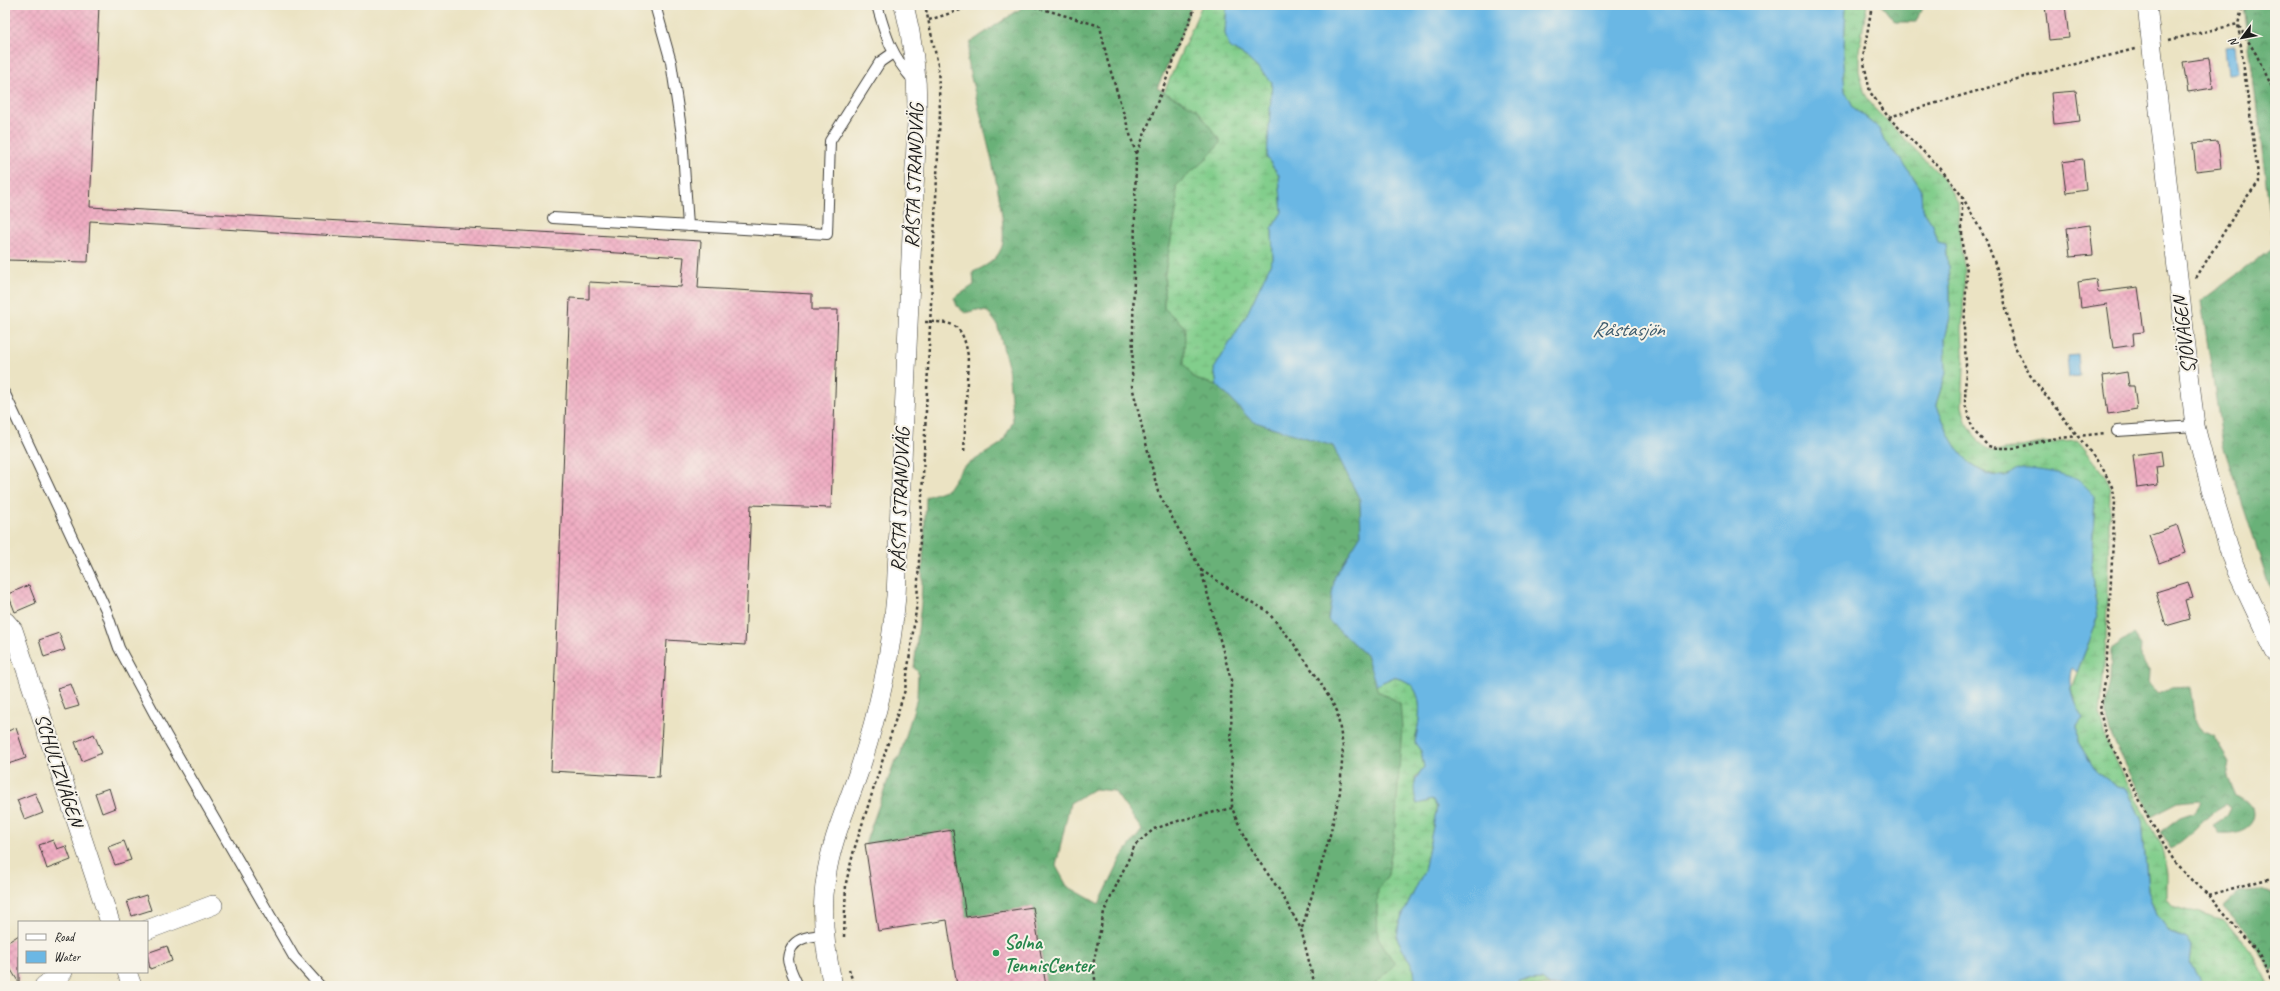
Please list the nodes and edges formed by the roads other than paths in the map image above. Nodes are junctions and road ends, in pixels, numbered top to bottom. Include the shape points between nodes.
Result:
1 (655, 5) edge
2 (877, 5) edge
3 (904, 5) edge
4 (2147, 5) edge
5 (894, 53) junction
6 (918, 85) junction
7 (553, 218) dead end
8 (688, 226) junction
9 (5, 394) edge
10 (2195, 426) junction
11 (2117, 431) road end
12 (5, 621) edge
13 (2275, 652) edge
14 (213, 905) dead end
15 (110, 921) edge
16 (148, 930) edge
17 (824, 935) junction
18 (62, 973) edge
19 (127, 973) edge
20 (44, 986) edge
21 (132, 986) edge
22 (320, 986) edge
23 (798, 986) edge
24 (833, 986) edge

1 - 8 lane via 671,62 682,134
2 - 5 lane via 887,40
3 - 6 street, RÅSTA STRANDVÄG
4 - 10 street, SJÖVÄGEN
5 - 6 lane via 899,64
5 - 8 lane via 880,62 830,141 827,234
6 - 17 street, RÅSTA STRANDVÄG via 896,596 890,652 874,721 832,850 826,878
7 - 8 lane
9 - 22 lane via 106,610 119,648 167,737 294,957
10 - 11 lane
10 - 13 street, SJÖVÄGEN via 2234,565
12 - 15 street, SCHULTZVÄGEN via 13,630
14 - 16 street
17 - 23 lane via 803,937 793,946 788,959
17 - 24 street, RÅSTA STRANDVÄG
18 - 20 street
19 - 21 street

